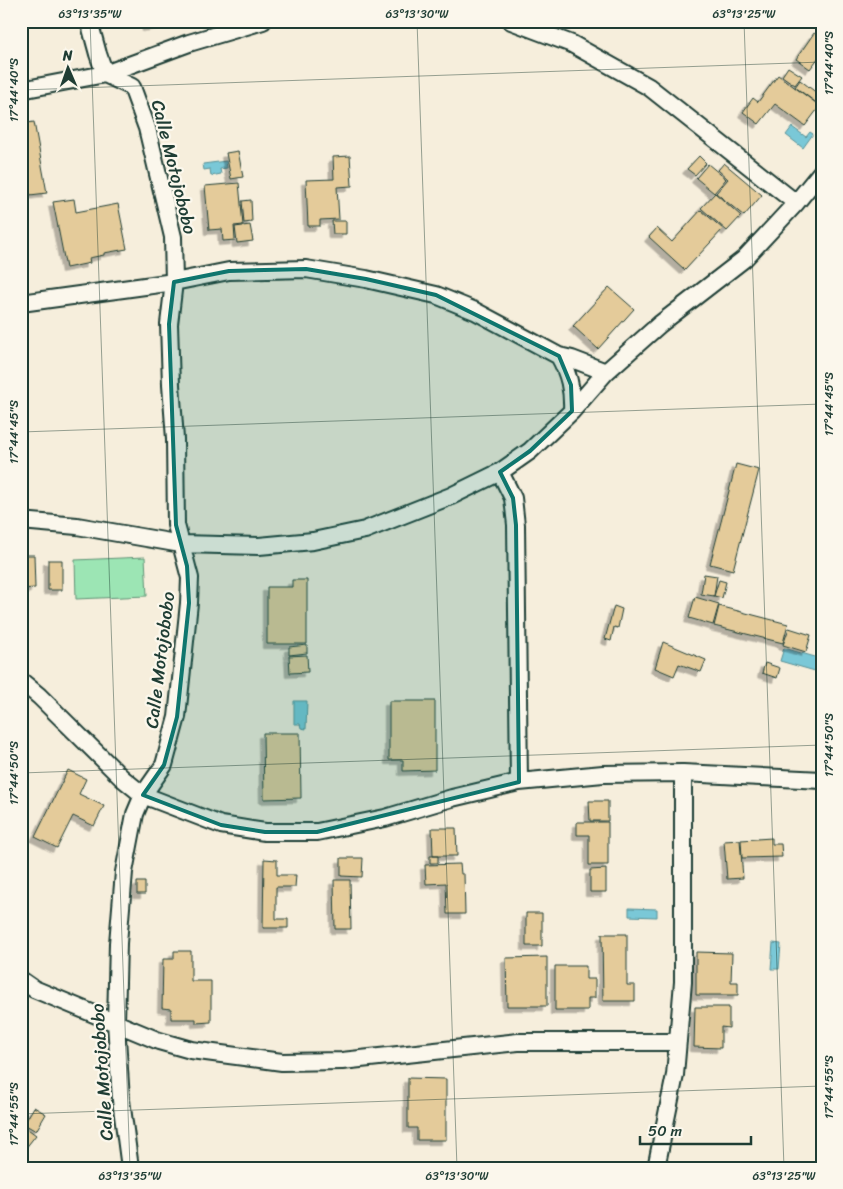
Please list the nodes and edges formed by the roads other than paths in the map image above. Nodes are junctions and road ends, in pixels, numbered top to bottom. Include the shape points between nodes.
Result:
1 (89, 21) edge
2 (263, 21) edge
3 (512, 21) edge
4 (105, 74) junction
5 (21, 90) edge
6 (822, 171) edge
7 (796, 203) junction
8 (174, 282) junction
9 (21, 303) edge
10 (559, 356) junction
11 (606, 372) junction
12 (572, 411) junction
13 (500, 472) junction
14 (21, 521) edge
15 (181, 544) junction
16 (21, 681) edge
17 (683, 773) junction
18 (822, 780) edge
19 (519, 782) junction
20 (143, 795) junction
21 (21, 980) edge
22 (116, 1022) junction
23 (678, 1042) junction
24 (130, 1168) edge
25 (656, 1168) edge

1 - 4 street
2 - 4 street via 189,43
3 - 7 street via 572,44 649,86
4 - 5 street
4 - 8 street, Calle Motojobobo via 132,87 146,128 173,237
6 - 7 street
7 - 11 street via 744,259 660,324
8 - 9 street
8 - 10 street via 229,271 306,269 366,278 436,295 475,311
8 - 15 street, Calle Motojobobo via 169,324 176,525
10 - 11 street
10 - 12 street via 568,372 573,395
11 - 12 street
12 - 13 street via 530,451
13 - 15 street via 451,496 365,530 313,541 259,546
13 - 19 street via 513,498 516,526
14 - 15 street via 77,526
15 - 20 street, Calle Motojobobo via 190,578 177,717 164,765
16 - 20 street
17 - 18 street
17 - 19 street via 603,774
17 - 23 street via 683,982
19 - 20 street via 385,818 317,832 265,832 221,824
20 - 22 street, Calle Motojobobo via 135,814 124,872
21 - 22 street via 34,989
22 - 23 street via 159,1041 191,1050 282,1062 342,1061 518,1042
22 - 24 street, Calle Motojobobo
23 - 25 street via 675,1075

